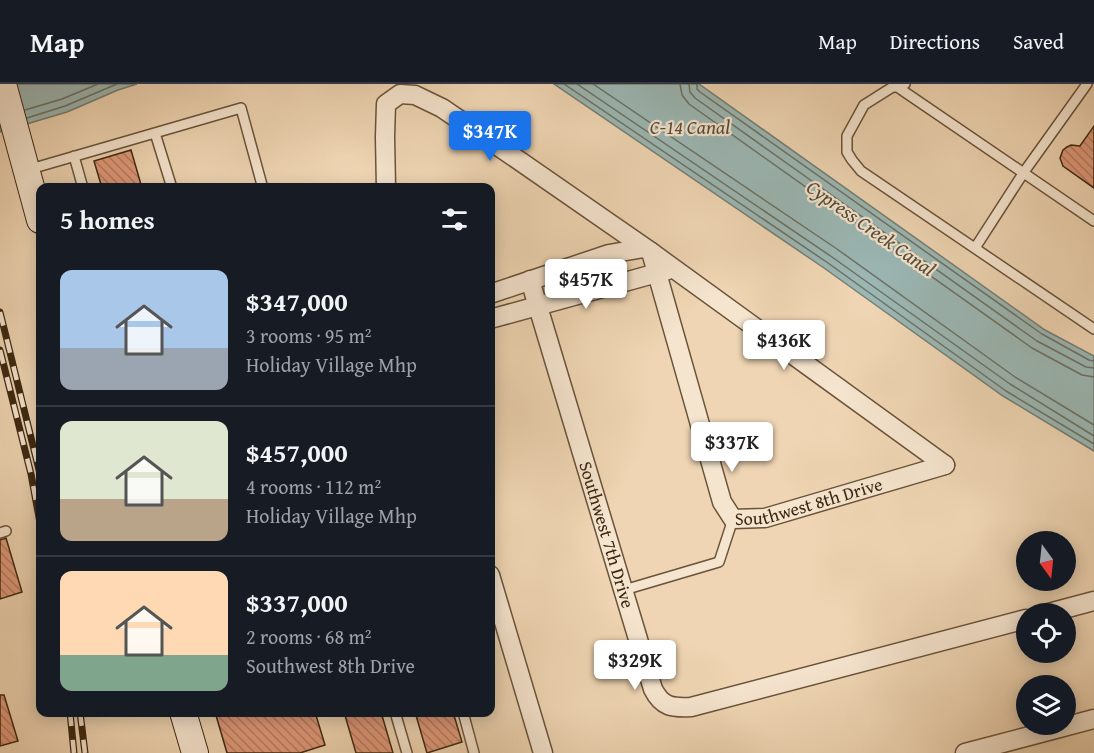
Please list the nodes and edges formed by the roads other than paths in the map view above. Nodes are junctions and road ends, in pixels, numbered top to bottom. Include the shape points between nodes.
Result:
1 (3, 84) edge
2 (1087, 84) edge
3 (901, 85) edge
4 (155, 133) junction
5 (74, 156) junction
6 (27, 170) junction
7 (1024, 172) junction
8 (82, 183) edge
9 (170, 183) edge
10 (261, 183) edge
11 (386, 183) edge
12 (36, 205) edge
13 (1094, 221) edge
14 (975, 248) junction
15 (648, 250) junction
16 (665, 271) junction
17 (530, 280) junction
18 (495, 292) edge
19 (538, 305) junction
20 (495, 318) edge
21 (1094, 329) edge
22 (733, 519) junction
23 (624, 590) junction
24 (495, 592) edge
25 (1094, 601) edge
26 (1076, 606) edge
27 (1016, 622) edge
28 (184, 717) edge
29 (396, 717) edge
30 (464, 717) edge
31 (1094, 718) edge
32 (195, 753) edge
33 (407, 753) edge
34 (474, 753) edge
35 (543, 753) edge
36 (965, 753) edge

1 - 6 main road
2 - 7 lane
3 - 7 lane
3 - 14 lane via 864,105 847,136 847,152 861,171
4 - 5 lane
4 - 9 lane
4 - 10 lane via 241,108
5 - 6 lane
5 - 8 lane
6 - 12 main road
7 - 13 lane
7 - 14 lane
11 - 15 street via 386,104 400,94 416,95 442,108
14 - 21 lane
15 - 16 street
15 - 17 street via 609,254
16 - 19 street
16 - 22 street, Southwest 8th Drive via 722,502
16 - 22 street, Southwest 8th Drive via 945,465 765,518
17 - 18 street
17 - 19 street, Southwest 7th Drive
19 - 20 street
19 - 23 street, Southwest 7th Drive
22 - 23 lane via 719,562
23 - 27 street, Southwest 7th Drive via 653,688 658,698 672,708 691,707
24 - 35 street
25 - 26 street
28 - 32 main road
29 - 33 lane
30 - 34 lane
31 - 36 street

